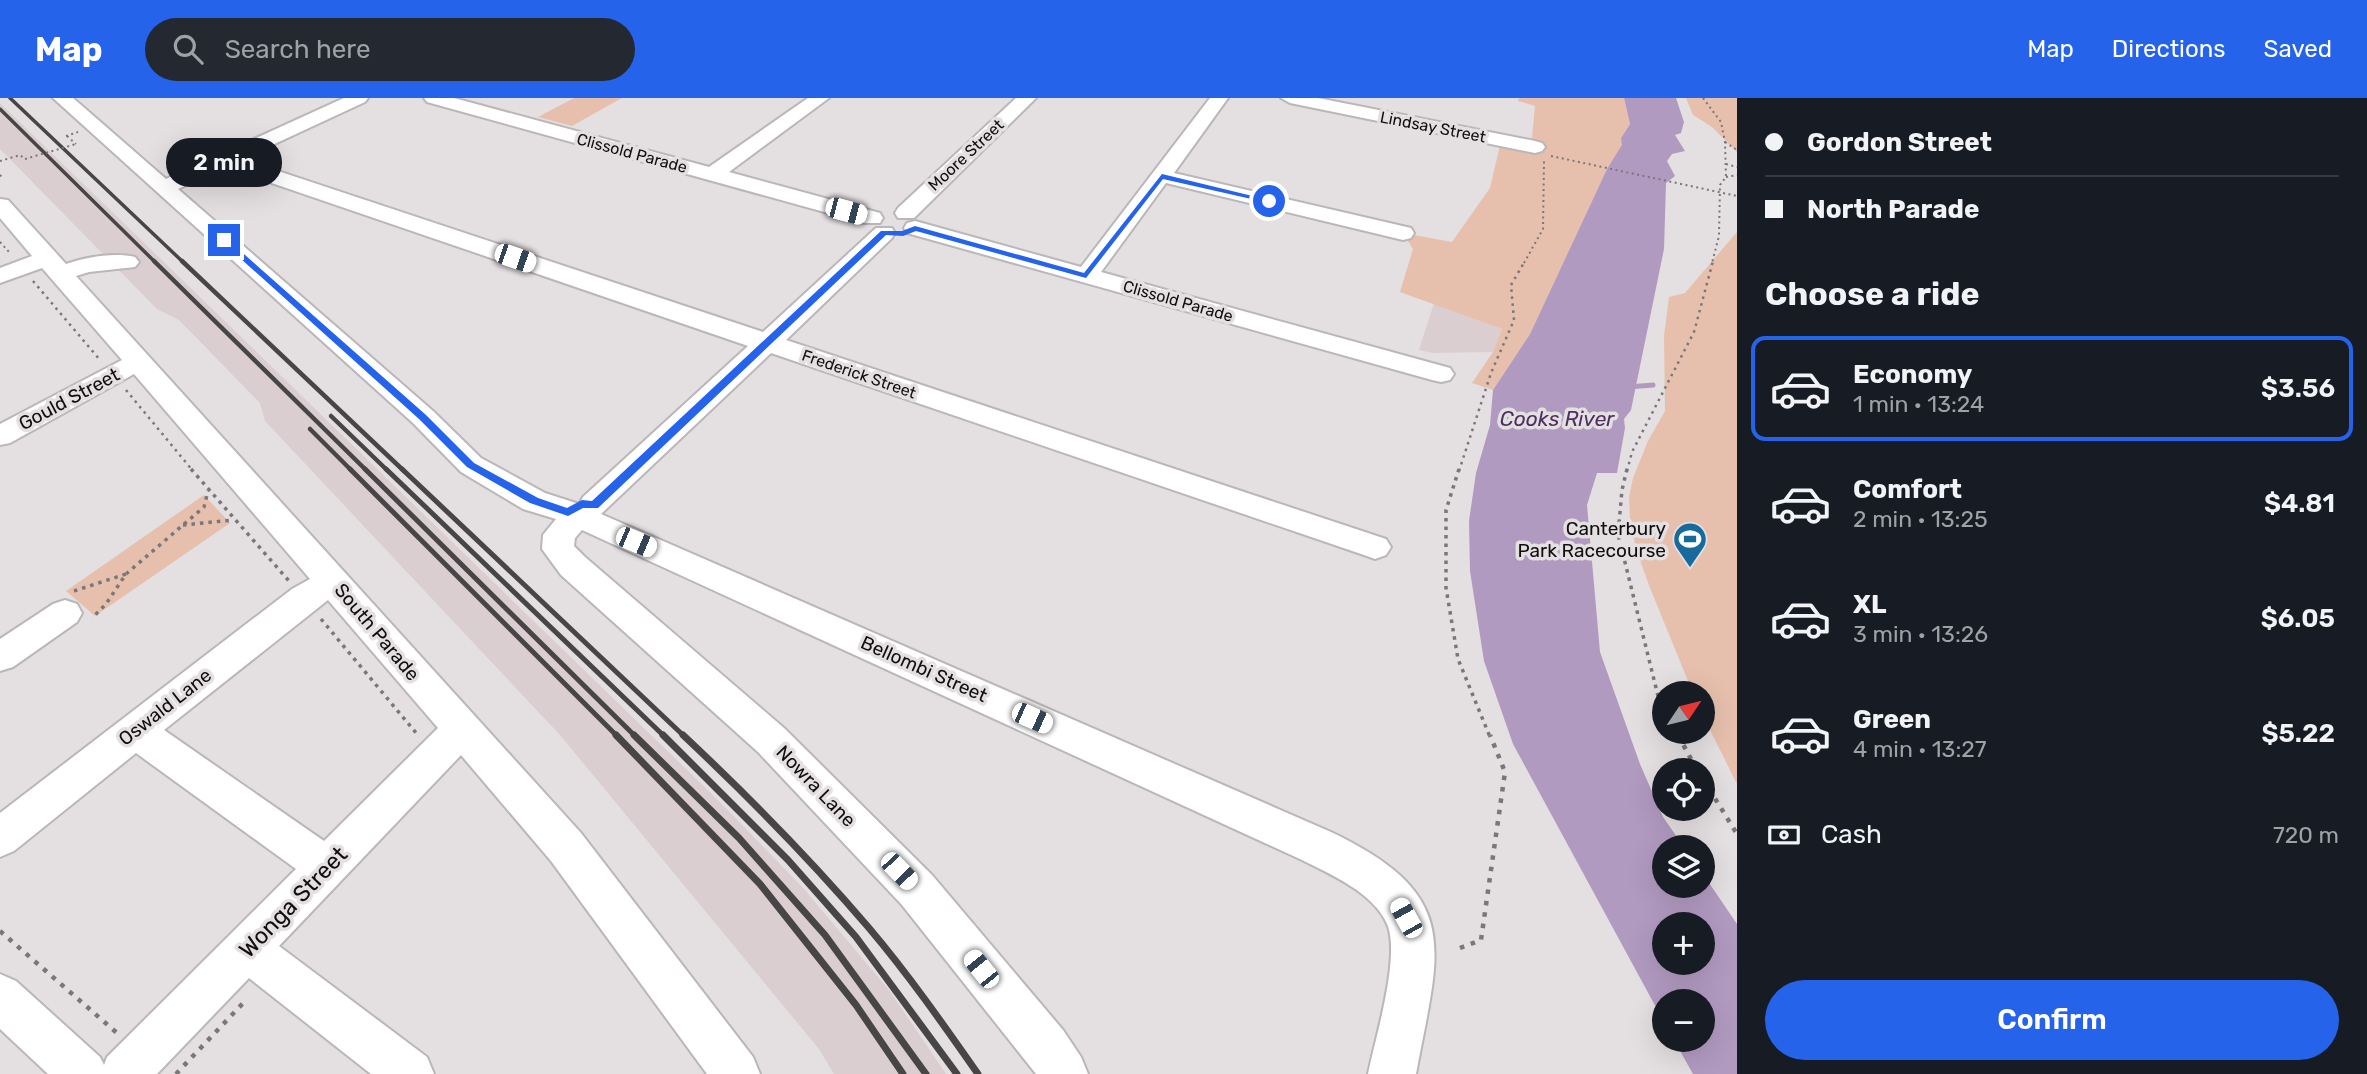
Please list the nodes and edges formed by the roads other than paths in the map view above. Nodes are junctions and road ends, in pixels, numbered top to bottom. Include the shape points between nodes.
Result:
1 (62, 98) edge
2 (359, 98) edge
3 (433, 98) edge
4 (820, 98) edge
5 (1027, 98) edge
6 (1219, 98) edge
7 (1290, 98) edge
8 (1535, 147) dead end
9 (224, 160) junction
10 (713, 174) junction
11 (1162, 176) junction
12 (1, 186) edge
13 (165, 187) junction
14 (910, 220) junction
15 (878, 226) junction
16 (1403, 233) dead end
17 (127, 262) dead end
18 (32, 269) edge
19 (1086, 276) junction
20 (767, 343) junction
21 (126, 368) junction
22 (1441, 374) dead end
23 (0, 436) edge
24 (581, 516) junction
25 (1375, 547) dead end
26 (319, 589) junction
27 (65, 613) dead end
28 (0, 657) edge
29 (134, 730) junction
30 (447, 745) junction
31 (0, 838) edge
32 (327, 867) junction
33 (247, 948) junction
34 (0, 997) edge
35 (121, 1054) edge
36 (83, 1074) edge
37 (410, 1074) edge
38 (736, 1074) edge
39 (1064, 1074) edge
40 (1392, 1074) edge

1 - 13 street, Bellombi Street
2 - 9 street
3 - 10 street, Clissold Parade
4 - 10 street
5 - 14 street, Moore Street
6 - 11 street
7 - 8 street, Lindsay Street
9 - 13 street
9 - 20 street, Frederick Street
10 - 15 street, Clissold Parade
11 - 16 street
11 - 19 street
12 - 18 street, South Parade
13 - 24 street, Bellombi Street via 471,465 534,501
14 - 15 street via 903,234
14 - 19 street, Clissold Parade
15 - 20 street
17 - 18 street
18 - 21 street, South Parade
19 - 22 street, Clissold Parade
20 - 24 street
20 - 25 street, Frederick Street
21 - 23 street, Gould Street
21 - 26 street, South Parade
24 - 39 street, Nowra Lane via 559,535 558,550 771,740 907,880
24 - 40 street, Bellombi Street via 1276,828 1379,882 1398,903 1413,939
26 - 29 street, Oswald Lane
26 - 30 street, South Parade
27 - 28 street
29 - 31 street, Oswald Lane
29 - 32 street
30 - 32 street, Wonga Street
30 - 38 street, South Parade via 566,848
32 - 33 street, Wonga Street
33 - 35 street, Wonga Street
33 - 37 street
34 - 36 street

